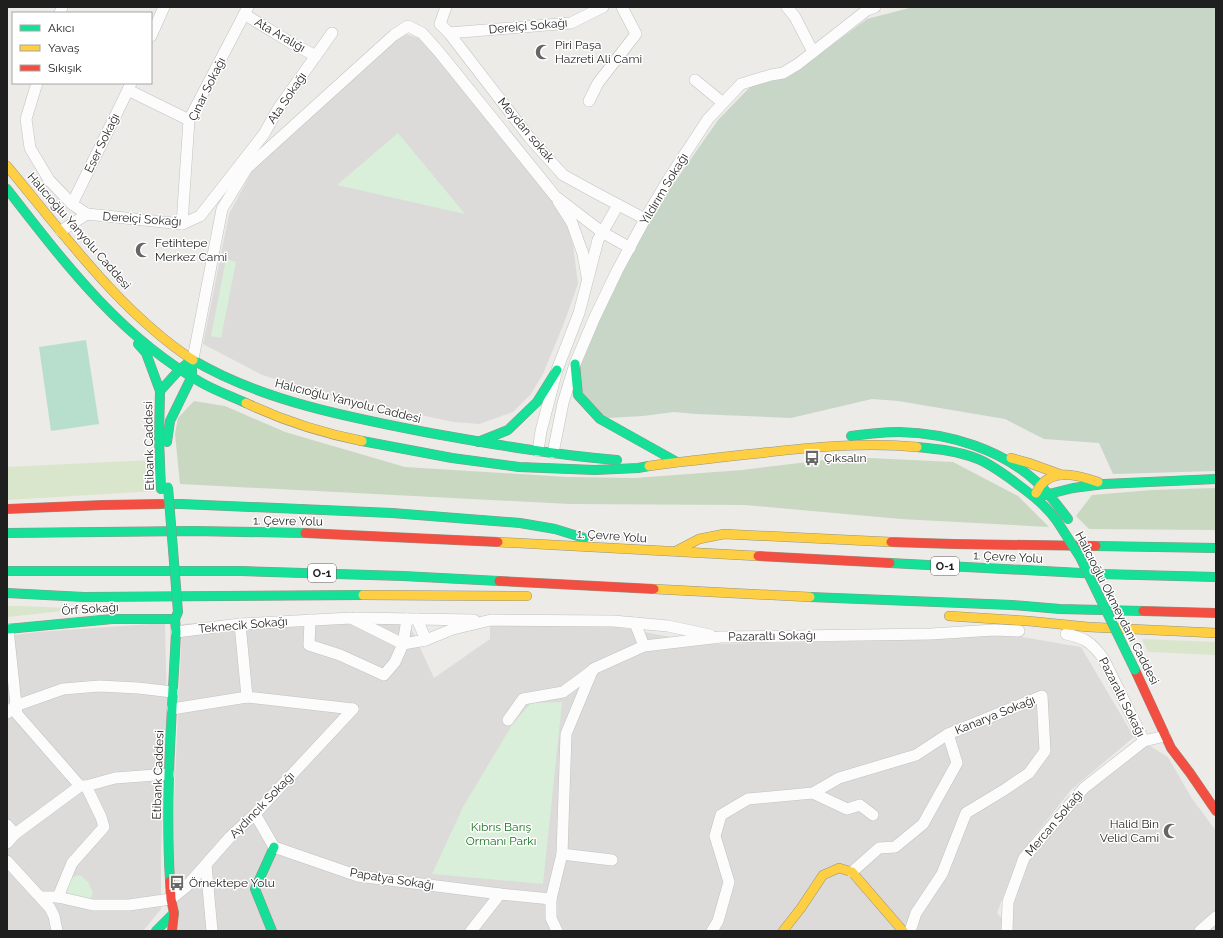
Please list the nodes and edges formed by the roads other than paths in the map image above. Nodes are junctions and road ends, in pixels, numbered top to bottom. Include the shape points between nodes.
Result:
1 (164, 7) edge
2 (603, 7) edge
3 (622, 7) edge
4 (787, 7) edge
5 (875, 7) edge
6 (443, 8) edge
7 (246, 10) edge
8 (332, 33) dead end
9 (449, 33) junction
10 (152, 34) edge
11 (813, 52) junction
12 (316, 56) junction
13 (695, 80) dead end
14 (37, 84) edge
15 (129, 87) edge
16 (589, 101) dead end
17 (723, 104) junction
18 (189, 120) junction
19 (242, 162) joint
20 (7, 166) edge
21 (7, 189) edge
22 (555, 196) junction
23 (72, 204) junction
24 (618, 205) junction
25 (87, 214) junction
26 (645, 219) junction
27 (182, 224) junction
28 (61, 231) junction
29 (602, 232) junction
30 (630, 248) junction
31 (588, 280) junction
32 (123, 325) junction
33 (193, 359) junction
34 (575, 364) junction
35 (180, 369) junction
36 (557, 370) junction
37 (192, 376) junction
38 (213, 388) junction
39 (160, 391) junction
40 (182, 399) junction
41 (478, 442) junction
42 (797, 449) junction
43 (538, 451) junction
44 (553, 453) junction
45 (1000, 456) junction
46 (677, 462) junction
47 (1062, 475) junction
48 (1216, 478) edge
49 (1104, 484) junction
50 (1040, 485) junction
51 (1082, 487) junction
52 (165, 488) junction
53 (1050, 494) junction
54 (1035, 497) junction
55 (1075, 497) dead end
56 (1071, 507) dead end
57 (7, 510) edge
58 (1068, 519) junction
59 (1074, 529) dead end
60 (7, 533) edge
61 (1081, 539) dead end
62 (606, 547) junction
63 (1216, 548) edge
64 (674, 552) junction
65 (7, 571) edge
66 (1216, 577) edge
67 (1105, 585) dead end
68 (637, 588) junction
69 (10, 594) edge
70 (594, 595) dead end
71 (537, 596) dead end
72 (848, 599) junction
73 (1115, 604) dead end
74 (879, 609) dead end
75 (1216, 614) edge
76 (943, 616) dead end
77 (351, 618) junction
78 (175, 619) junction
79 (412, 619) junction
80 (310, 620) junction
81 (491, 620) junction
82 (635, 623) junction
83 (240, 624) junction
84 (7, 629) edge
85 (176, 632) junction
86 (1216, 633) edge
87 (1130, 635) dead end
88 (721, 637) junction
89 (426, 640) junction
90 (403, 644) junction
91 (644, 646) junction
92 (1140, 662) dead end
93 (593, 670) junction
94 (1135, 670) junction
95 (1149, 674) dead end
96 (173, 692) junction
97 (247, 696) junction
98 (172, 709) junction
99 (11, 710) edge
100 (508, 720) dead end
101 (948, 734) junction
102 (1165, 736) junction
103 (1144, 741) junction
104 (1183, 750) dead end
105 (1190, 773) junction
106 (169, 774) junction
107 (83, 786) junction
108 (812, 793) junction
109 (1216, 811) edge
110 (255, 814) junction
111 (873, 815) dead end
112 (7, 825) edge
113 (15, 834) junction
114 (7, 843) edge
115 (274, 847) junction
116 (562, 854) junction
117 (612, 860) dead end
118 (7, 861) edge
119 (206, 865) junction
120 (852, 872) junction
121 (500, 894) junction
122 (58, 897) junction
123 (41, 898) junction
124 (172, 899) junction
125 (551, 899) junction
126 (174, 913) junction
127 (1216, 917) edge
128 (58, 931) edge
129 (156, 931) edge
130 (172, 931) edge
131 (212, 931) edge
132 (272, 931) edge
133 (471, 931) edge
134 (557, 931) edge
135 (712, 931) edge
136 (782, 931) edge
137 (903, 931) edge
138 (910, 931) edge
139 (1007, 931) edge
140 (1200, 931) edge

1 - 10 street
2 - 9 street, Dereiçi Sokağı via 571,23
3 - 16 street via 636,34 598,83
4 - 11 street
5 - 11 street, Yıldırım Sokağı via 867,10
6 - 9 street, Meydan sokak via 440,24
7 - 12 street, Ata Aralığı via 293,44
7 - 18 street, Çınar Sokağı
8 - 12 street, Ata Sokağı
9 - 24 street, Meydan sokak via 529,137 563,175
11 - 17 street, Yıldırım Sokağı via 783,73 741,84
12 - 19 street, Ata Sokağı via 278,109 264,134
13 - 17 street
14 - 23 street via 26,119 30,148 49,180
15 - 18 street
15 - 23 street, Eser Sokağı
17 - 26 street, Yıldırım Sokağı via 708,119
18 - 27 street, Çınar Sokağı
19 - 27 street, Dereiçi Sokağı via 200,216
20 - 28 main road, Halıcıoğlu Yanyolu Caddesi
21 - 32 main road, Halıcıoğlu Yanyolu Caddesi via 70,269
22 - 29 street
22 - 31 street via 572,223 583,254
22 - 33 street via 440,52 422,33 408,26 394,35 247,168 222,209
23 - 25 street
24 - 26 street, Meydan sokak
24 - 29 street
25 - 27 street, Dereiçi Sokağı
25 - 28 street
26 - 30 street, Yıldırım Sokağı
28 - 33 main road, Halıcıoğlu Yanyolu Caddesi via 132,310
29 - 30 street
29 - 31 street
30 - 34 street, Yıldırım Sokağı via 610,285
31 - 36 street via 579,313
32 - 35 main road, Halıcıoğlu Yanyolu Caddesi
32 - 39 main road via 146,353
33 - 35 main road
33 - 37 main road
33 - 41 main road, Halıcıoğlu Yanyolu Caddesi via 247,387 301,405 419,432
34 - 44 street, Yıldırım Sokağı via 563,403
34 - 46 main road via 578,395 600,419
35 - 37 main road, Halıcıoğlu Yanyolu Caddesi
35 - 39 main road
36 - 41 main road via 537,402 508,430
36 - 43 street
37 - 38 main road, Halıcıoğlu Yanyolu Caddesi
37 - 40 main road, Etibank Caddesi
38 - 40 main road
38 - 46 main road, Halıcıoğlu Yanyolu Caddesi via 259,409 310,427 348,438 452,458 519,467 594,470 638,468
39 - 52 main road, Etibank Caddesi via 159,438
40 - 52 main road, Etibank Caddesi via 172,417 168,434
41 - 43 main road, Halıcıoğlu Yanyolu Caddesi
42 - 45 main road, Halıcıoğlu Okmeydanı Caddesi via 848,436 912,433 964,441
42 - 46 main road, Halıcıoğlu Yanyolu Caddesi
42 - 54 main road, Halıcıoğlu Okmeydanı Caddesi via 886,445 943,449 978,459
43 - 44 main road, Halıcıoğlu Yanyolu Caddesi
44 - 46 main road, Halıcıoğlu Yanyolu Caddesi via 628,461
45 - 47 main road
45 - 50 main road, Halıcıoğlu Okmeydanı Caddesi
47 - 49 main road via 1091,479
47 - 50 main road via 1048,478
48 - 49 main road
49 - 51 main road
50 - 53 main road, Halıcıoğlu Okmeydanı Caddesi
50 - 54 main road
51 - 53 main road
51 - 55 main road
52 - 78 main road, Etibank Caddesi via 172,613
53 - 54 main road
53 - 58 main road, Halıcıoğlu Okmeydanı Caddesi
54 - 94 main road, Halıcıoğlu Okmeydanı Caddesi, bridge via 1057,521 1080,557
56 - 58 main road
57 - 62 main road via 181,504 399,514 520,523 555,529
58 - 59 main road, Halıcıoğlu Okmeydanı Caddesi
60 - 62 main road, 1. Çevre Yolu / O-1 via 302,532
61 - 67 main road, Halıcıoğlu Okmeydanı Caddesi
62 - 64 main road, 1. Çevre Yolu / O-1
63 - 64 main road via 924,543 724,534 699,539
64 - 66 main road, 1. Çevre Yolu / O-1
65 - 68 main road, O-1 via 256,572 403,576
68 - 70 main road
68 - 72 main road, O-1
69 - 71 main road via 99,597
72 - 74 main road, O-1
72 - 75 main road, O-1
73 - 87 main road, Halıcıoğlu Okmeydanı Caddesi
76 - 86 main road
77 - 79 street, Teknecik Sokağı
77 - 80 street, Teknecik Sokağı
77 - 90 street
78 - 84 main road, Örf Sokağı via 96,620
78 - 85 main road, Etibank Caddesi
79 - 81 street, Teknecik Sokağı
79 - 89 street
79 - 90 street
80 - 83 street, Teknecik Sokağı
80 - 90 street via 309,645 340,655 384,675 395,662
81 - 82 street
81 - 89 street via 453,629
82 - 88 street via 668,626
82 - 91 street
83 - 85 street, Teknecik Sokağı
83 - 97 street
84 - 99 street
85 - 96 main road, Etibank Caddesi
88 - 91 street, Pazaraltı Sokağı
88 - 103 street, Pazaraltı Sokağı via 931,634 994,630 1060,633 1081,637 1095,647 1103,658
89 - 90 street
91 - 93 street, Pazaraltı Sokağı
92 - 94 main road
93 - 100 street, Pazaraltı Sokağı via 563,692 524,698
93 - 116 street via 566,734
94 - 95 main road
94 - 102 main road, Halıcıoğlu Okmeydanı Caddesi
96 - 98 main road, Etibank Caddesi
96 - 99 street via 99,686 63,688
97 - 98 street
97 - 110 street, Aydıncık Sokağı via 353,709
98 - 106 main road, Etibank Caddesi
99 - 107 street
101 - 108 street, Kanarya Sokağı via 916,755 839,778
101 - 120 street, Kanarya Sokağı via 958,763 923,824 895,847 879,848
101 - 138 street, Kanarya Sokağı via 1042,696 1046,751 1029,774 966,813 942,874 916,913
102 - 103 street, Pazaraltı Sokağı
102 - 105 main road, Halıcıoğlu Okmeydanı Caddesi
103 - 139 street, Mercan Sokağı via 1084,788 1024,858 1008,902
104 - 105 main road, Halıcıoğlu Okmeydanı Caddesi
105 - 109 main road, Halıcıoğlu Okmeydanı Caddesi
106 - 107 street via 115,778
106 - 124 main road, Etibank Caddesi via 168,851
107 - 113 street
107 - 122 street via 104,827 72,863
108 - 111 street, Kanarya Sokağı via 848,809 860,805
108 - 135 street, Kanarya Sokağı via 748,798 721,815 715,836 729,882 718,921
110 - 115 street
110 - 119 street, Aydıncık Sokağı via 230,837
112 - 113 street
113 - 114 street
115 - 121 street, Papatya Sokağı via 358,876
115 - 132 main road via 255,889
116 - 117 street
116 - 125 street
118 - 123 street
119 - 124 street, Aydıncık Sokağı
119 - 131 street
120 - 136 main road via 839,868 823,876
120 - 137 main road
121 - 125 street, Papatya Sokağı
121 - 133 street
122 - 123 street
122 - 124 street via 93,905 129,905
123 - 128 street via 50,908
124 - 126 main road, Etibank Caddesi
125 - 134 street via 551,918
126 - 129 main road
126 - 130 main road, Etibank Caddesi
127 - 140 street

